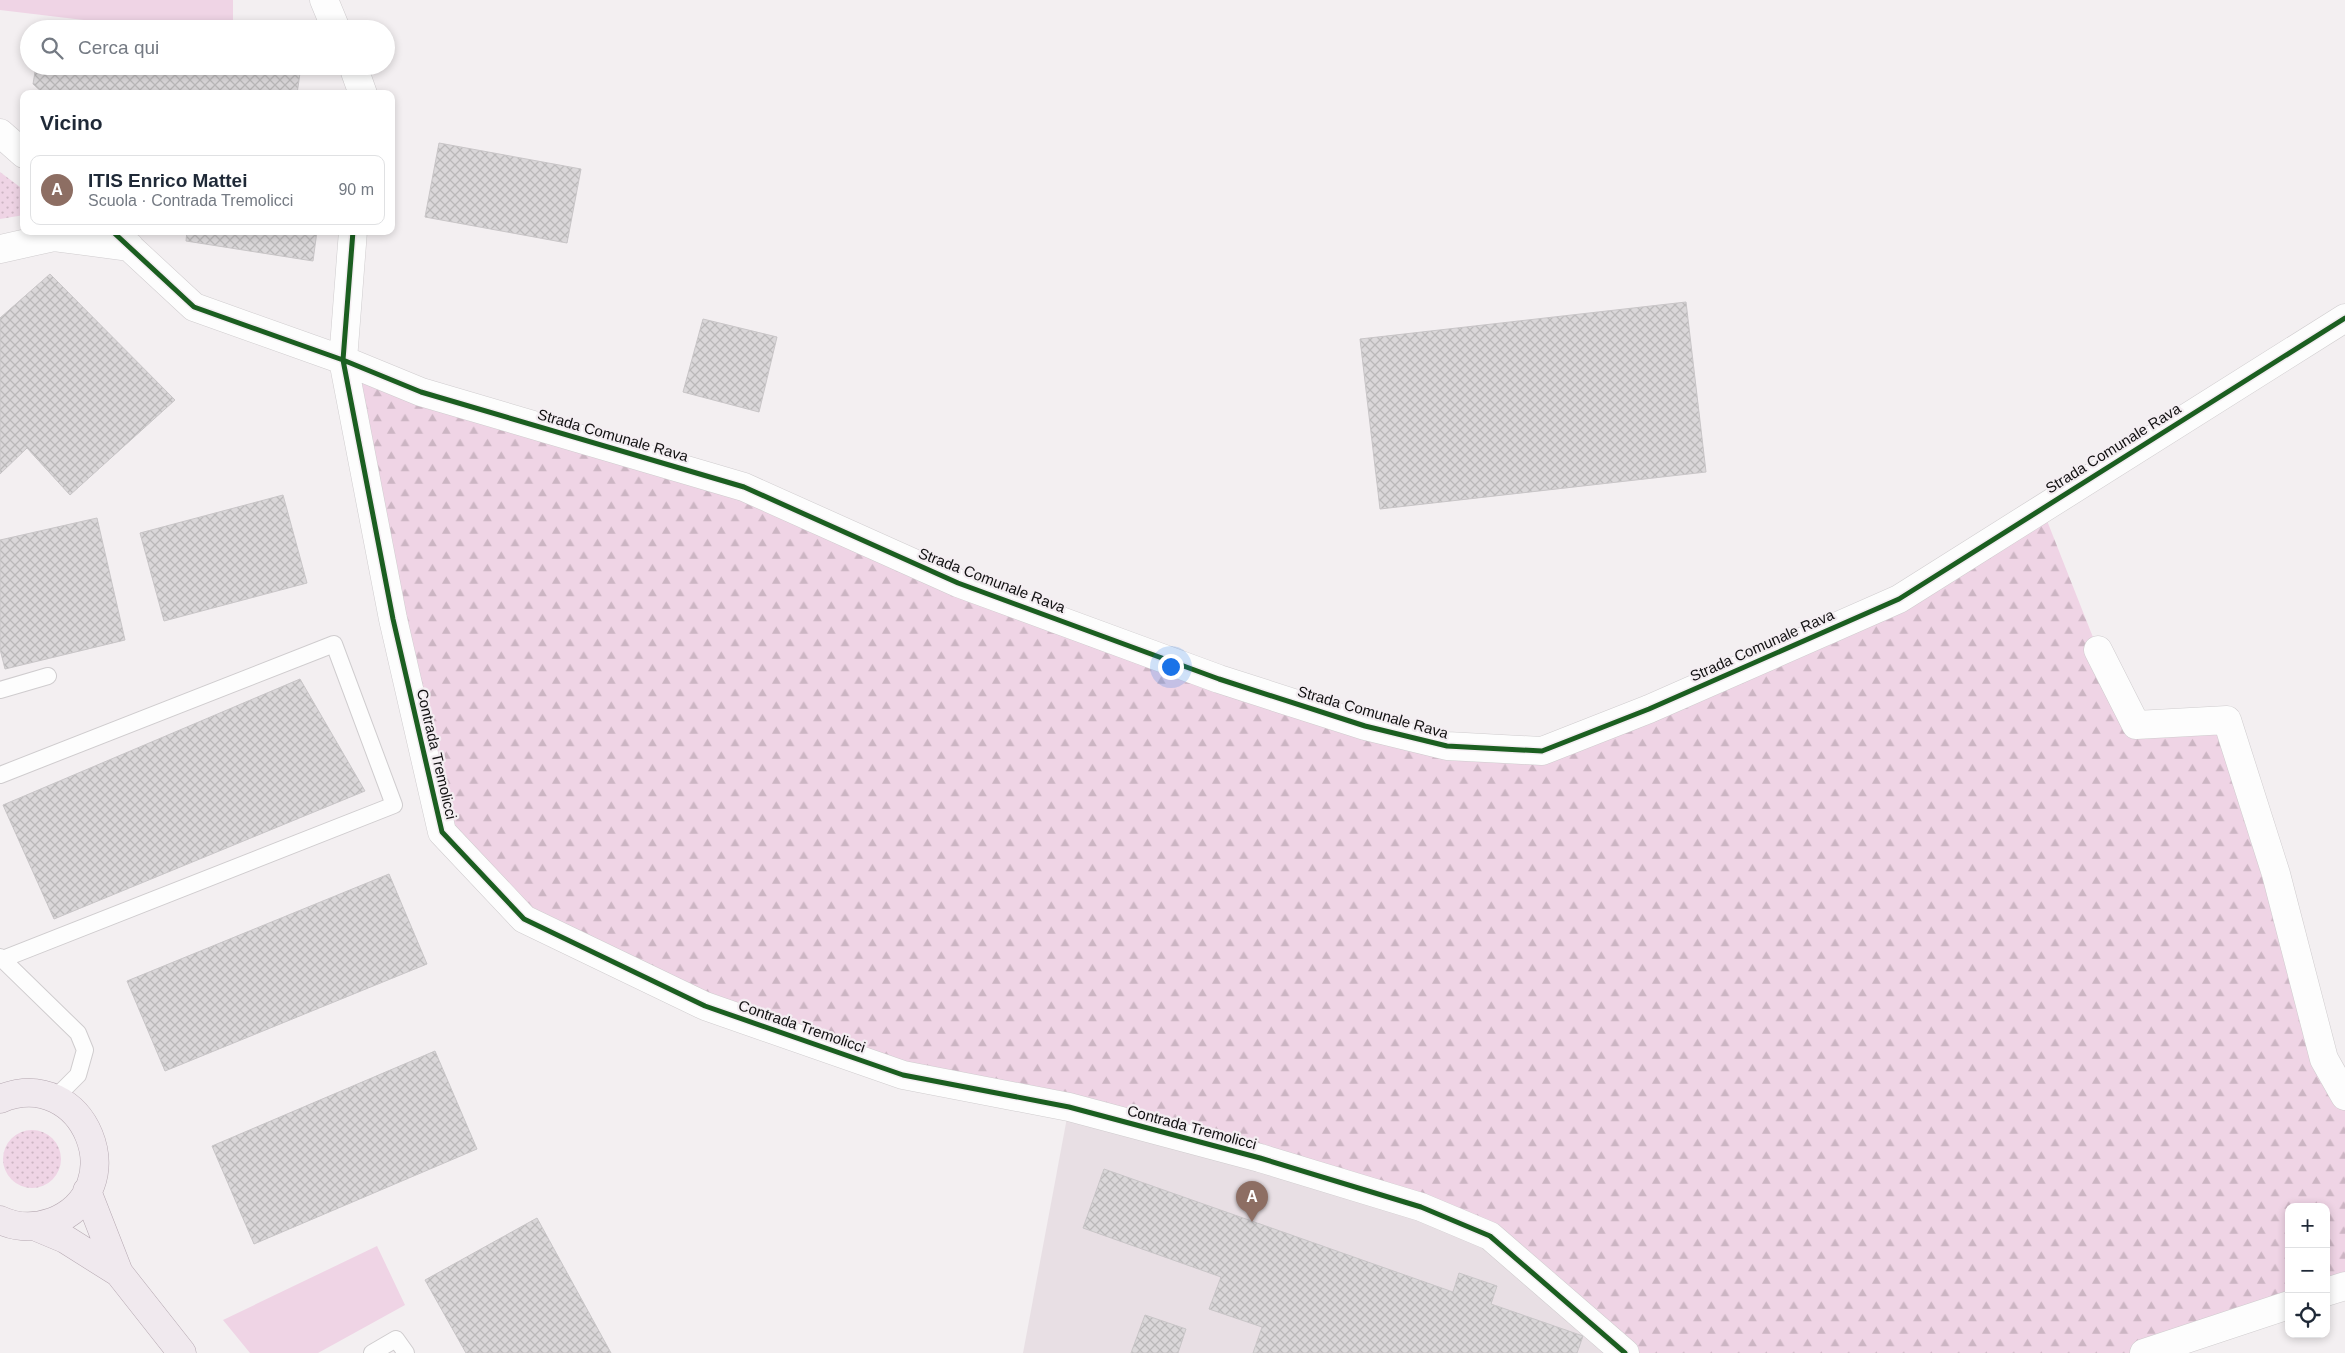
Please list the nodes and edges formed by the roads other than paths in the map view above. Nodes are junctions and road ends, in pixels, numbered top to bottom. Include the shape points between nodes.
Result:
1 (324, 0) edge
2 (332, 20) edge
3 (356, 75) edge
4 (362, 90) edge
5 (0, 133) edge
6 (20, 150) edge
7 (353, 235) edge
8 (121, 239) edge
9 (0, 249) edge
10 (2345, 318) edge
11 (343, 360) junction
12 (2098, 650) dead end
13 (48, 676) dead end
14 (0, 690) edge
15 (0, 775) edge
16 (1, 958) edge
17 (7, 1091) edge
18 (2345, 1096) edge
19 (55, 1098) junction
20 (87, 1191) junction
21 (1, 1222) edge
22 (34, 1226) junction
23 (120, 1273) junction
24 (2345, 1286) edge
25 (2330, 1291) edge
26 (2285, 1306) edge
27 (182, 1353) edge
28 (372, 1353) edge
29 (406, 1353) edge
30 (1625, 1353) edge
31 (2144, 1353) edge

1 - 2 street
3 - 4 street
5 - 6 street
7 - 11 street, Contrada Tremolicci
8 - 9 street via 54,238
8 - 11 street, Strada Comunale Rava via 194,307
10 - 11 street, Strada Comunale Rava via 1899,599 1649,709 1542,751 1447,746 1365,726 1219,679 958,583 744,487 422,392
11 - 30 street, Contrada Tremolicci via 393,619 442,832 524,919 705,1006 902,1075 1069,1106 1260,1158 1421,1207 1490,1236
12 - 18 street via 2136,725 2228,720 2276,874 2324,1059
13 - 14 lane
15 - 16 lane via 334,644 394,806
16 - 19 lane via 78,1033 85,1050 78,1075
17 - 19 main road
19 - 20 main road via 79,1116 89,1130 95,1160
20 - 22 main road via 60,1219
20 - 23 main road
21 - 22 main road
22 - 23 main road via 65,1239
23 - 27 main road
24 - 25 street
26 - 31 street
28 - 29 lane via 396,1339

